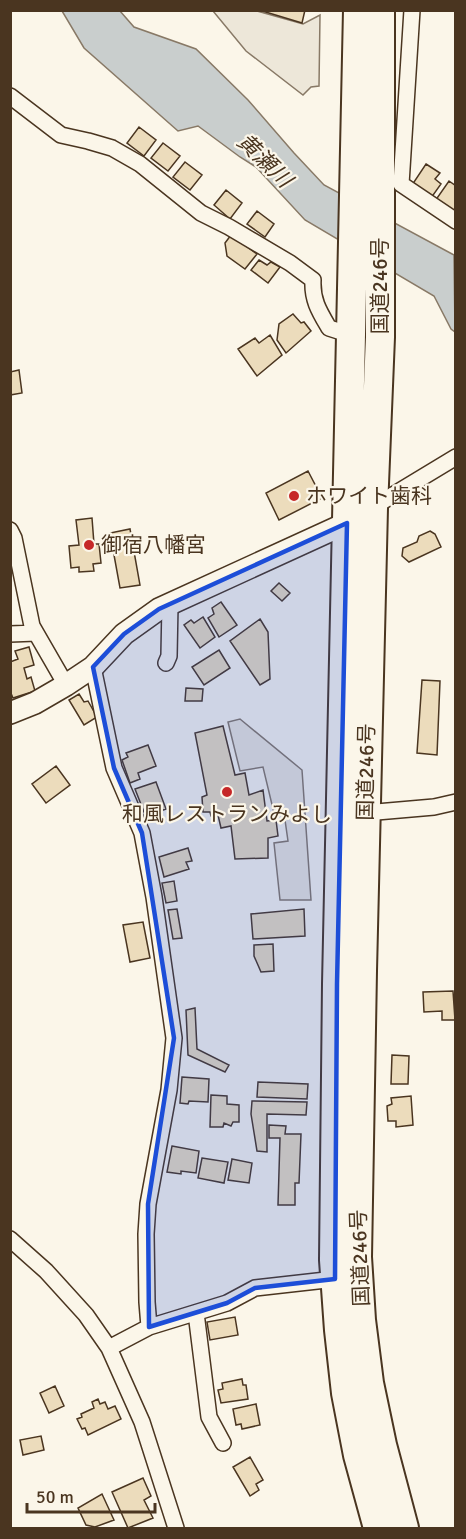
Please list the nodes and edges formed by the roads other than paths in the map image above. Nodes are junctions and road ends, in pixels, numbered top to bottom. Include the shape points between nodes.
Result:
1 (358, 10) edge
2 (380, 10) edge
3 (412, 10) edge
4 (10, 96) edge
5 (367, 141) junction
6 (456, 221) edge
7 (351, 335) junction
8 (456, 457) edge
9 (373, 508) junction
10 (347, 523) junction
11 (10, 530) edge
12 (170, 604) junction
13 (36, 633) junction
14 (10, 634) edge
15 (166, 663) dead end
16 (93, 667) junction
17 (66, 685) junction
18 (10, 713) edge
19 (456, 802) edge
20 (365, 813) junction
21 (10, 1239) edge
22 (335, 1279) junction
23 (196, 1313) junction
24 (149, 1327) junction
25 (110, 1348) junction
26 (223, 1443) dead end
27 (176, 1528) edge
28 (378, 1528) edge
29 (404, 1528) edge

1 - 5 highway, 国道246号
2 - 5 highway, 国道246号
3 - 6 street via 401,184
4 - 7 street via 61,135 112,148 140,164 201,213 290,263 313,280 312,294 329,328
5 - 7 highway, 国道246号
5 - 9 highway, 国道246号 via 380,337
7 - 10 highway, 国道246号
8 - 9 street
9 - 10 street
9 - 20 highway, 国道246号
10 - 12 street
10 - 22 highway, 国道246号
11 - 13 street
12 - 15 street
12 - 16 street via 124,634
13 - 14 street
13 - 17 street
16 - 17 street
16 - 24 street via 114,768 142,833 174,1038 169,1090 148,1204
17 - 18 street
19 - 20 street
20 - 29 highway, 国道246号 via 357,1257 369,1383
21 - 25 street via 46,1271
22 - 23 street via 255,1288
22 - 28 highway, 国道246号 via 346,1393
23 - 24 street
23 - 26 street via 209,1417
24 - 25 street
25 - 27 street via 142,1422

